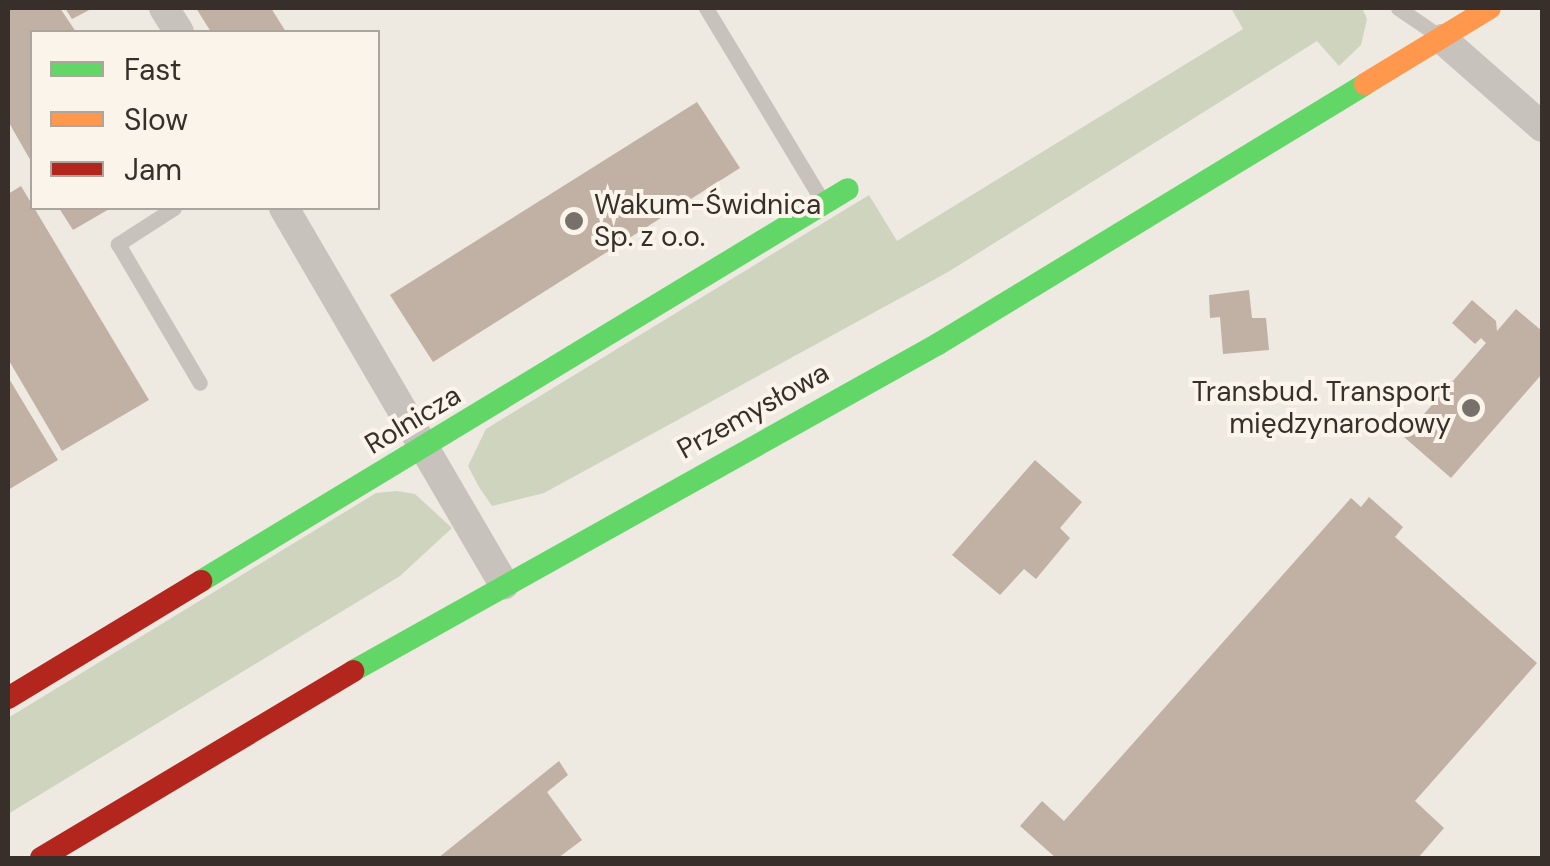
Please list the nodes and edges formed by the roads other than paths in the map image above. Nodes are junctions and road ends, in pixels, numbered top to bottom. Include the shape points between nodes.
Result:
1 (164, 8) edge
2 (706, 8) edge
3 (1398, 8) edge
4 (1490, 8) edge
5 (178, 30) edge
6 (1442, 39) junction
7 (1542, 127) edge
8 (848, 189) dead end
9 (824, 204) junction
10 (171, 210) edge
11 (285, 210) edge
12 (200, 383) dead end
13 (422, 450) junction
14 (504, 584) junction
15 (8, 698) edge
16 (41, 858) edge

1 - 5 street
2 - 9 lane
3 - 6 lane
4 - 6 main road, Przemysłowa
6 - 7 street
6 - 14 main road, Przemysłowa via 938,344
8 - 9 main road, Rolnicza
9 - 13 main road, Rolnicza
10 - 12 lane via 118,244
11 - 13 street
13 - 14 street
13 - 15 main road, Rolnicza
14 - 16 main road, Przemysłowa via 149,788

